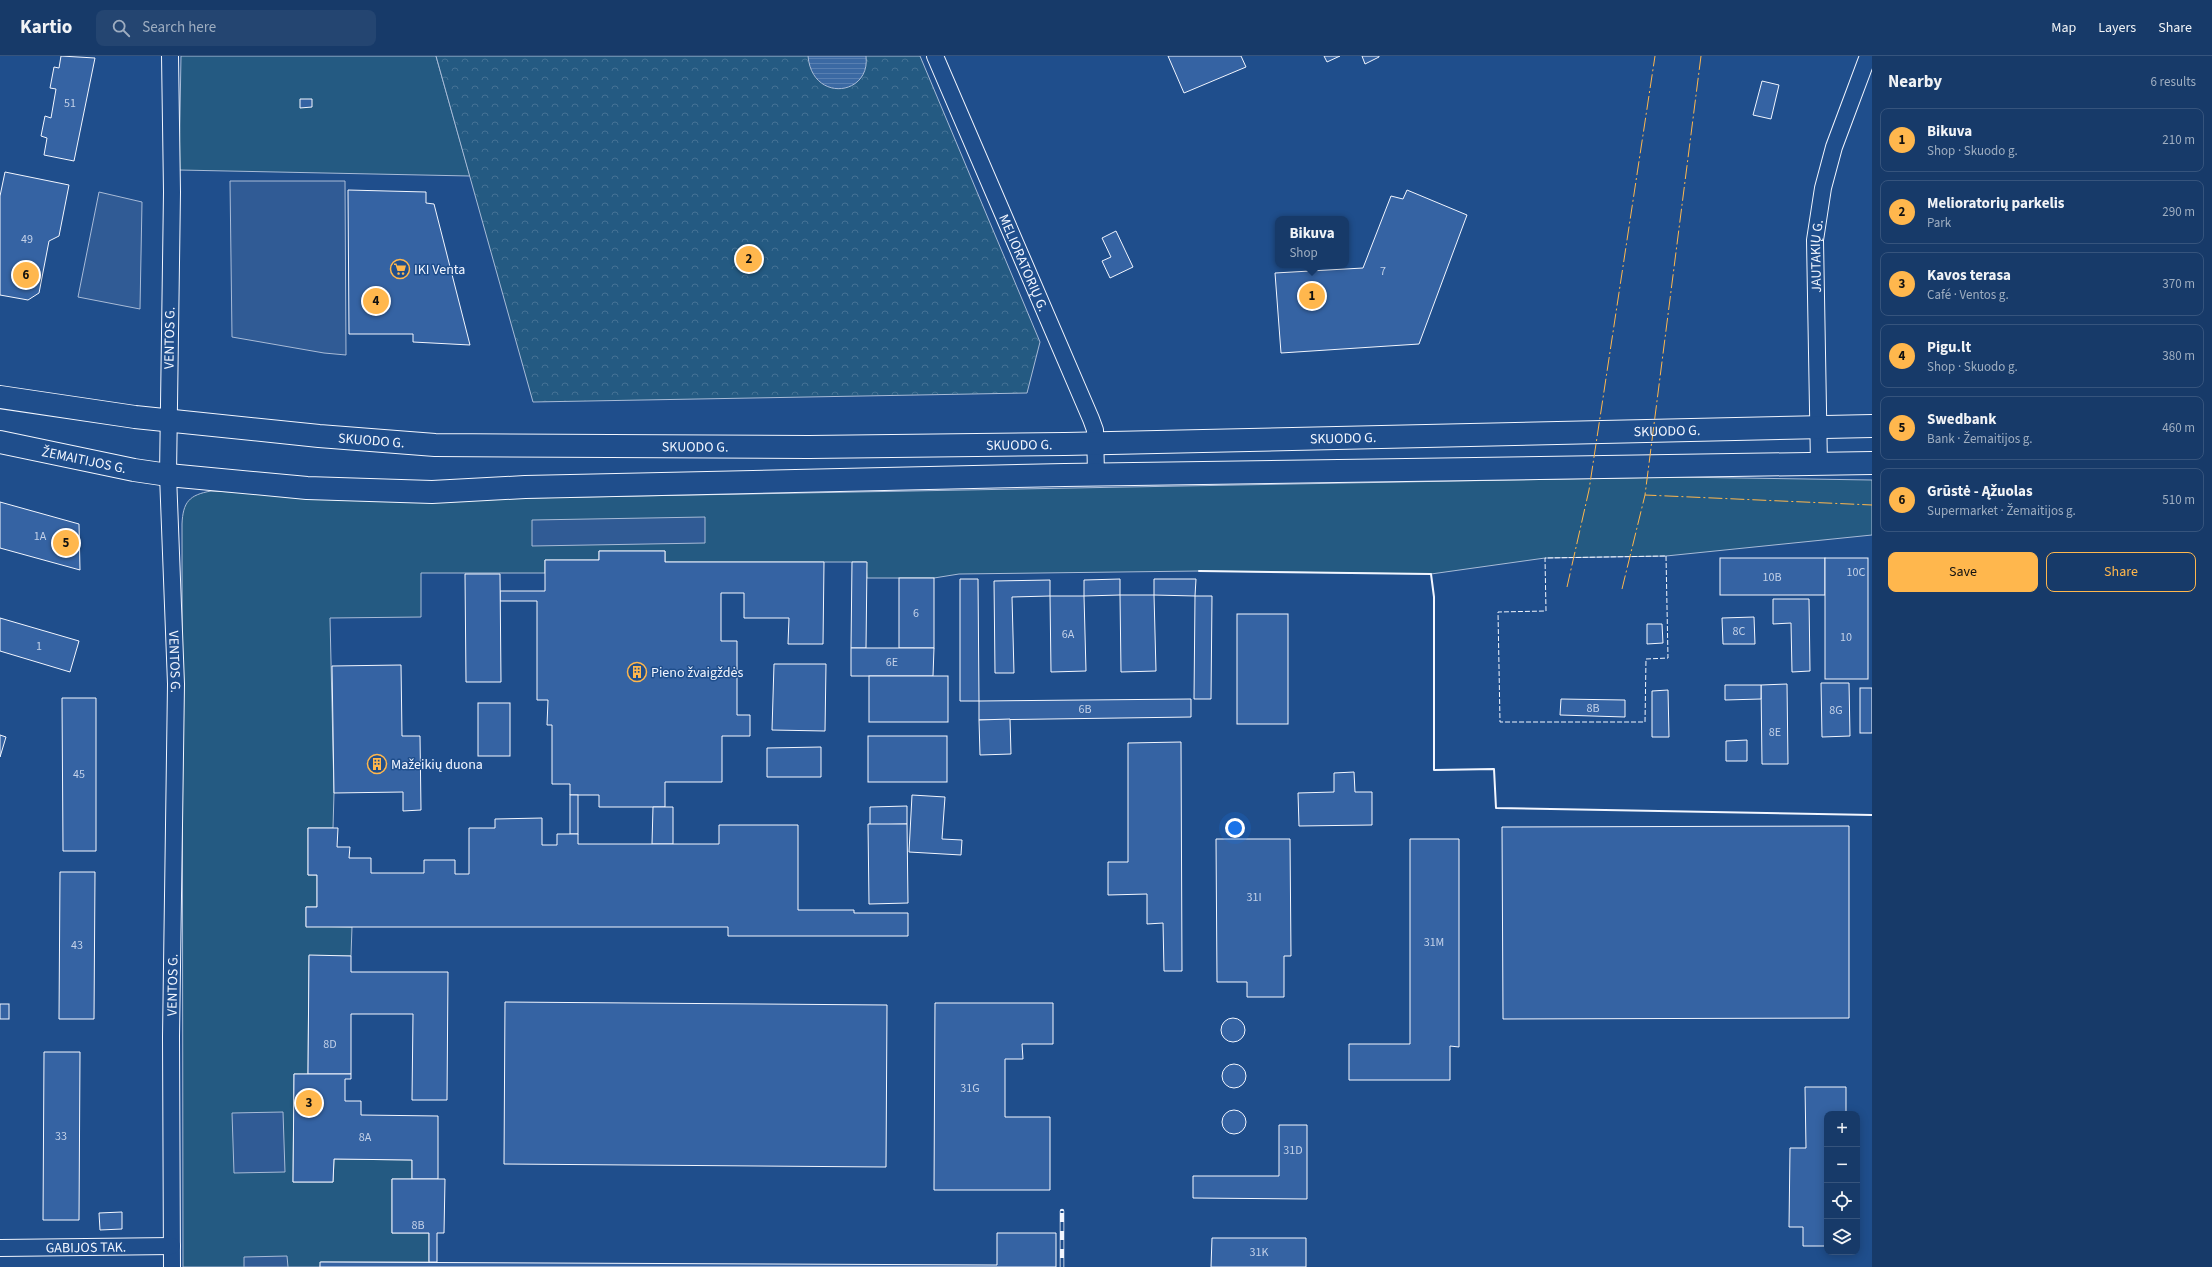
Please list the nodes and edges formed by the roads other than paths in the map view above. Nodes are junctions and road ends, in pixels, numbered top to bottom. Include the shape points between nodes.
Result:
1 (170, 56) edge
2 (935, 56) edge
3 (1868, 56) edge
4 (0, 397) edge
5 (168, 421) junction
6 (1872, 426) edge
7 (1818, 427) junction
8 (0, 442) edge
9 (1095, 443) junction
10 (1819, 464) junction
11 (1872, 464) edge
12 (1096, 474) junction
13 (168, 475) junction
14 (172, 1246) junction
15 (0, 1248) edge
16 (172, 1267) edge

1 - 5 street, VENTOS G. via 172,192
2 - 9 street, MELIORATORIŲ G. via 1065,355 1095,430
3 - 7 street, JAUTAKIŲ G. via 1834,147 1823,188 1815,240
4 - 5 main road
5 - 9 main road, SKUODO G. via 435,445 809,447
5 - 13 street, VENTOS G.
6 - 7 main road, SKUODO G.
7 - 9 main road, SKUODO G.
7 - 10 street, JAUTAKIŲ G.
8 - 13 main road, ŽEMAITIJOS G.
9 - 12 street, MELIORATORIŲ G.
10 - 11 main road
10 - 12 main road
12 - 13 main road via 524,487 432,492 306,488
13 - 14 street, VENTOS G. via 176,684 171,1037
14 - 15 street, GABIJOS TAK.
14 - 16 street, VENTOS G.

